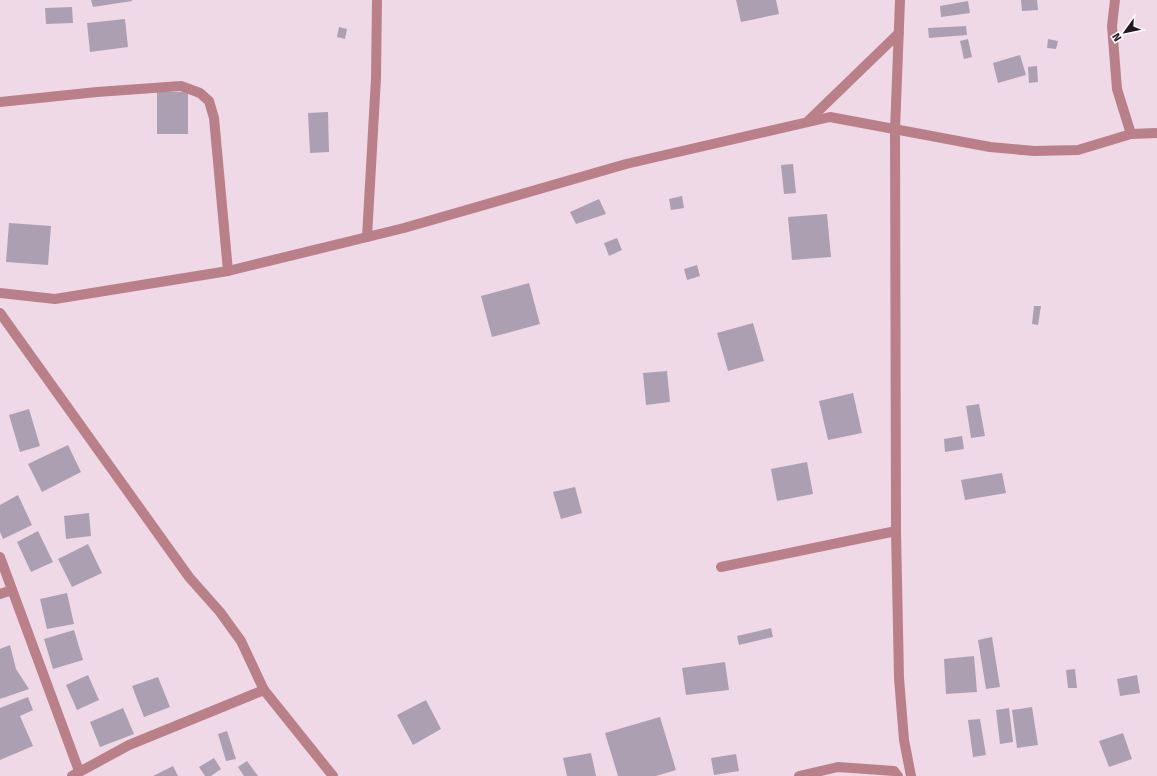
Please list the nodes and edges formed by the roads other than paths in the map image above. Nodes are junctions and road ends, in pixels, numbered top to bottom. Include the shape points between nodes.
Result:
1 (377, 0) edge
2 (900, 0) edge
3 (1115, 0) edge
4 (898, 33) junction
5 (0, 102) edge
6 (806, 122) junction
7 (895, 130) junction
8 (1157, 133) edge
9 (1131, 134) junction
10 (367, 238) junction
11 (228, 271) junction
12 (0, 293) edge
13 (0, 313) edge
14 (896, 531) junction
15 (0, 557) edge
16 (721, 567) dead end
17 (12, 590) junction
18 (0, 594) edge
19 (264, 690) junction
20 (75, 774) edge
21 (333, 776) edge
22 (799, 776) edge
23 (898, 776) edge
24 (911, 776) edge

1 - 10 street via 376,78
2 - 4 street
3 - 9 street via 1112,26 1117,89
4 - 6 street
4 - 7 street
5 - 11 street via 181,86 200,93 209,101 214,118
6 - 7 street via 830,117 868,122
6 - 10 street via 626,164
7 - 9 street via 990,147 1034,151 1078,150
7 - 14 street
8 - 9 street
10 - 11 street
11 - 12 street via 55,299
13 - 19 street via 189,577 241,641
14 - 16 street
14 - 24 street via 899,678 904,740
15 - 17 street
17 - 18 street
17 - 20 street
19 - 20 street via 129,745
19 - 21 street
22 - 23 street via 838,767 894,771

